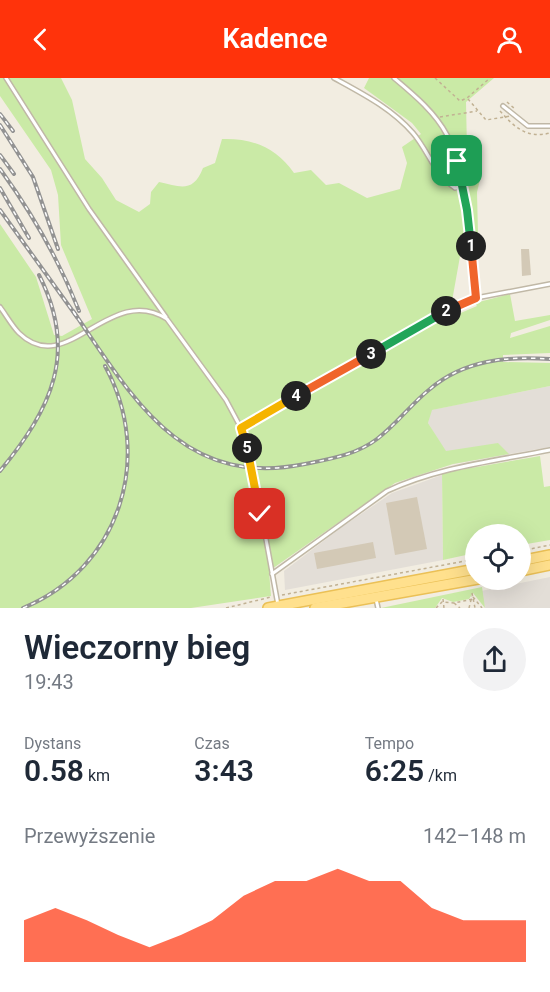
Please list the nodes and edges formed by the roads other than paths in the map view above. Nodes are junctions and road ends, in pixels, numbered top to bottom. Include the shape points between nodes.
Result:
1 (6, 78) edge
2 (334, 78) edge
3 (394, 78) edge
4 (503, 106) dead end
5 (550, 126) edge
6 (461, 186) junction
7 (550, 284) edge
8 (476, 298) junction
9 (0, 307) edge
10 (167, 319) junction
11 (241, 428) junction
12 (550, 450) edge
13 (550, 554) edge
14 (533, 563) joint
15 (550, 566) edge
16 (465, 571) edge
17 (272, 574) junction
18 (465, 581) edge
19 (376, 597) junction
20 (273, 607) edge
21 (315, 608) edge
22 (378, 608) edge

1 - 10 lane via 88,209
2 - 6 lane via 381,103 412,132 442,179 455,188
3 - 6 lane via 448,136
4 - 5 lane via 528,126
6 - 8 lane
7 - 8 lane
8 - 11 lane via 452,307
9 - 10 lane via 20,334 37,345 48,346 66,343 128,310 153,310
10 - 11 lane
11 - 17 lane via 253,468
12 - 17 lane via 409,481 387,491
13 - 14 main road
14 - 15 main road
16 - 20 main road
17 - 20 lane
18 - 19 main road
19 - 21 main road
19 - 22 lane

